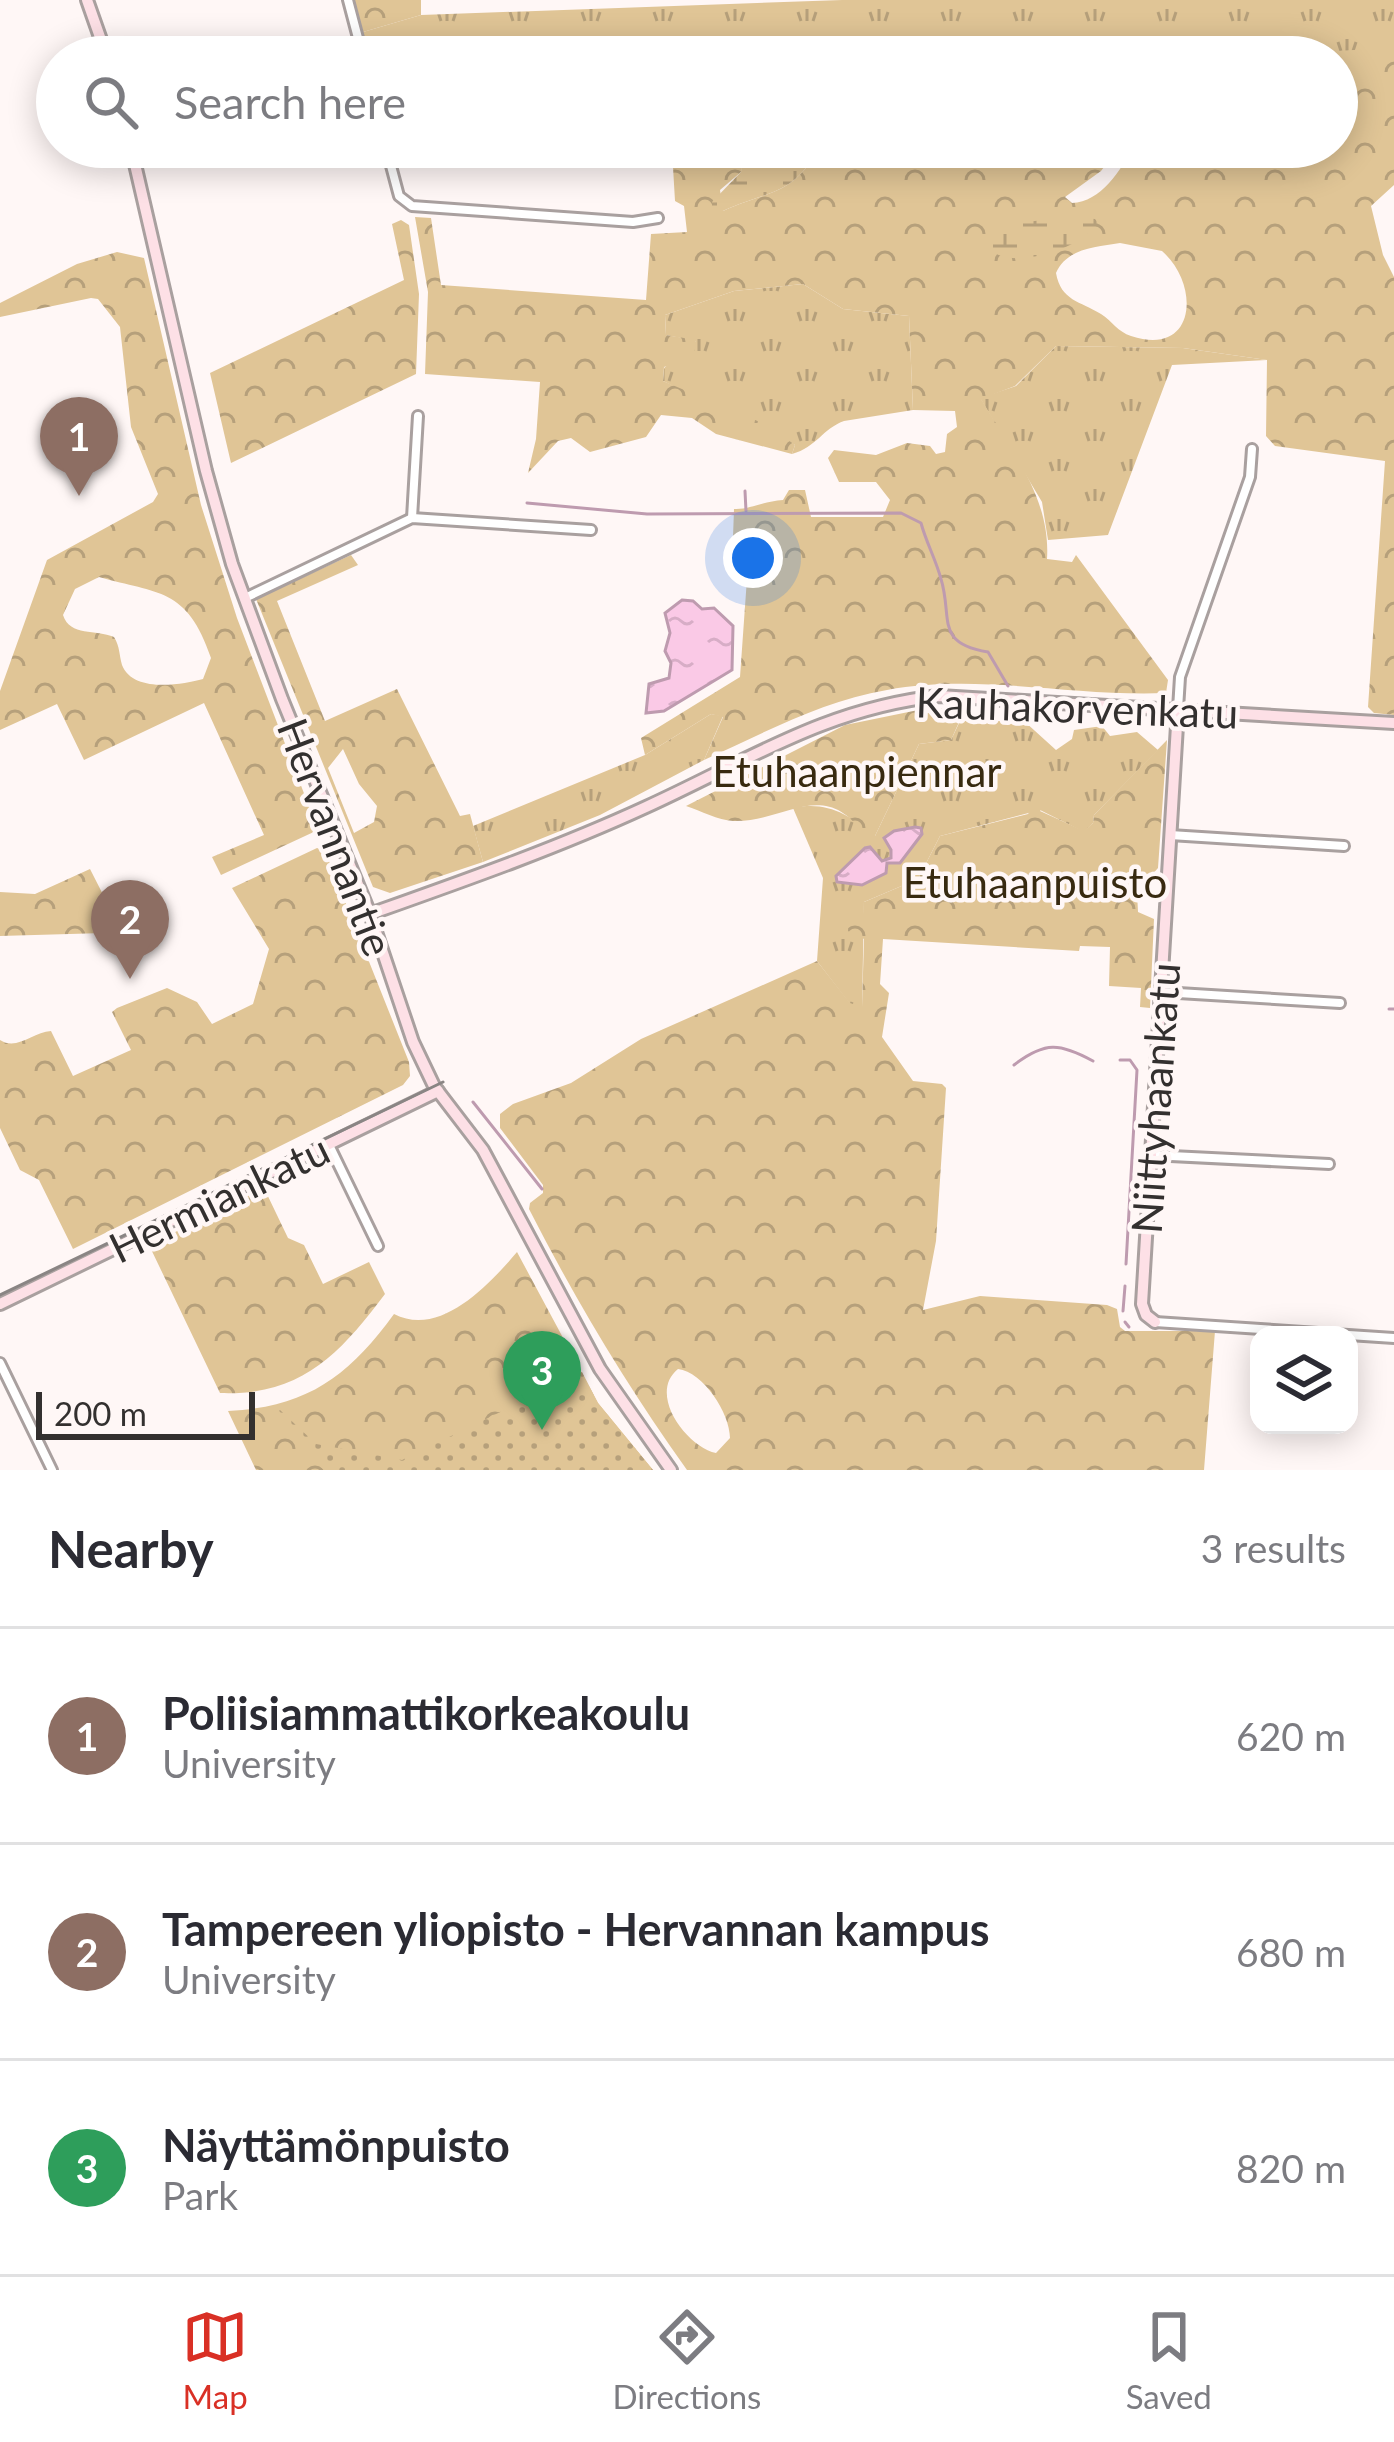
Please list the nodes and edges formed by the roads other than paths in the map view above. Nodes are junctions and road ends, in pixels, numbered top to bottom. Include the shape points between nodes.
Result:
1 (86, 0) edge
2 (348, 0) edge
3 (99, 36) edge
4 (357, 36) edge
5 (136, 168) edge
6 (392, 168) edge
7 (658, 218) dead end
8 (418, 416) dead end
9 (1252, 449) dead end
10 (412, 518) junction
11 (591, 530) dead end
12 (244, 599) junction
13 (1178, 709) junction
14 (1394, 723) edge
15 (1170, 835) junction
16 (1344, 846) dead end
17 (370, 914) junction
18 (1162, 992) junction
19 (1340, 1003) dead end
20 (438, 1091) junction
21 (329, 1145) junction
22 (1151, 1155) junction
23 (1329, 1163) dead end
24 (378, 1246) dead end
25 (0, 1304) edge
26 (1155, 1322) joint
27 (1394, 1338) edge
28 (0, 1363) edge
29 (52, 1470) edge
30 (671, 1470) edge

1 - 3 street
2 - 4 street
5 - 12 street, Hervannantie
6 - 7 street via 399,196 412,206
8 - 10 street
9 - 13 street, Niittyhaankatu via 1250,477 1180,677
10 - 11 street
10 - 12 street
12 - 17 street, Hervannantie
13 - 14 street, Kauhakorvenkatu
13 - 15 street, Niittyhaankatu
13 - 17 street, Kauhakorvenkatu via 938,695 882,703 819,723 601,827
15 - 16 street
15 - 18 street, Niittyhaankatu
17 - 20 street, Hervannantie
18 - 19 street
18 - 22 street, Niittyhaankatu
20 - 21 street, Hermiankatu
20 - 30 street, Hervannantie via 483,1150 600,1369
21 - 24 street
21 - 25 street, Hermiankatu
22 - 23 street
22 - 26 street, Niittyhaankatu via 1142,1304
26 - 27 street
28 - 29 street

